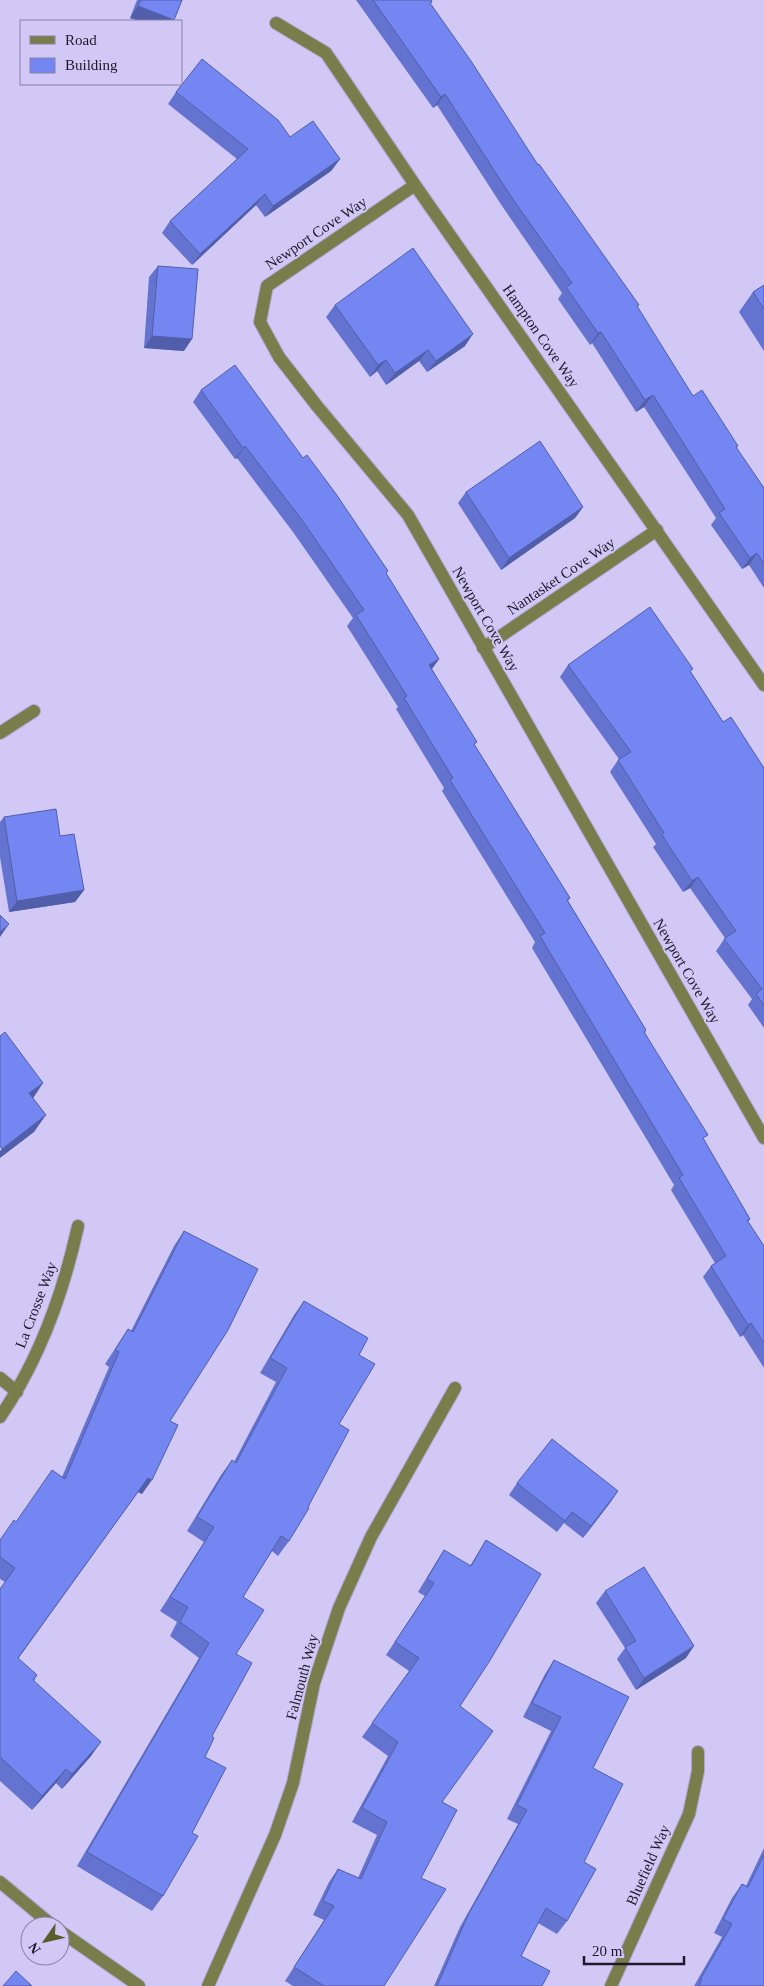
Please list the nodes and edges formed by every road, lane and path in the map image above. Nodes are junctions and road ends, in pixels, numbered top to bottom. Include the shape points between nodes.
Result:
1 (276, 23) dead end
2 (415, 185) junction
3 (657, 530) junction
4 (483, 648) junction
5 (764, 684) edge
6 (34, 711) dead end
7 (0, 733) edge
8 (764, 1138) edge
9 (78, 1226) dead end
10 (0, 1378) edge
11 (455, 1388) dead end
12 (17, 1392) junction
13 (0, 1417) edge
14 (698, 1752) dead end
15 (0, 1882) edge
16 (41, 1916) edge
17 (70, 1938) edge
18 (139, 1986) edge
19 (208, 1986) edge
20 (611, 1986) edge

1 - 2 street, Hampton Cove Way via 326,53
2 - 3 street, Hampton Cove Way
2 - 4 street, Newport Cove Way via 267,286 260,322 279,357 408,515
3 - 4 street, Nantasket Cove Way
3 - 5 street, Hampton Cove Way
4 - 8 street, Newport Cove Way
6 - 7 street
9 - 12 street, La Crosse Way via 47,1332
10 - 12 street
11 - 19 street, Falmouth Way via 371,1537 339,1608 314,1684 293,1783 275,1835
12 - 13 street, La Crosse Way
14 - 20 street, Bluefield Way via 698,1771 689,1814
15 - 16 street
17 - 18 street

